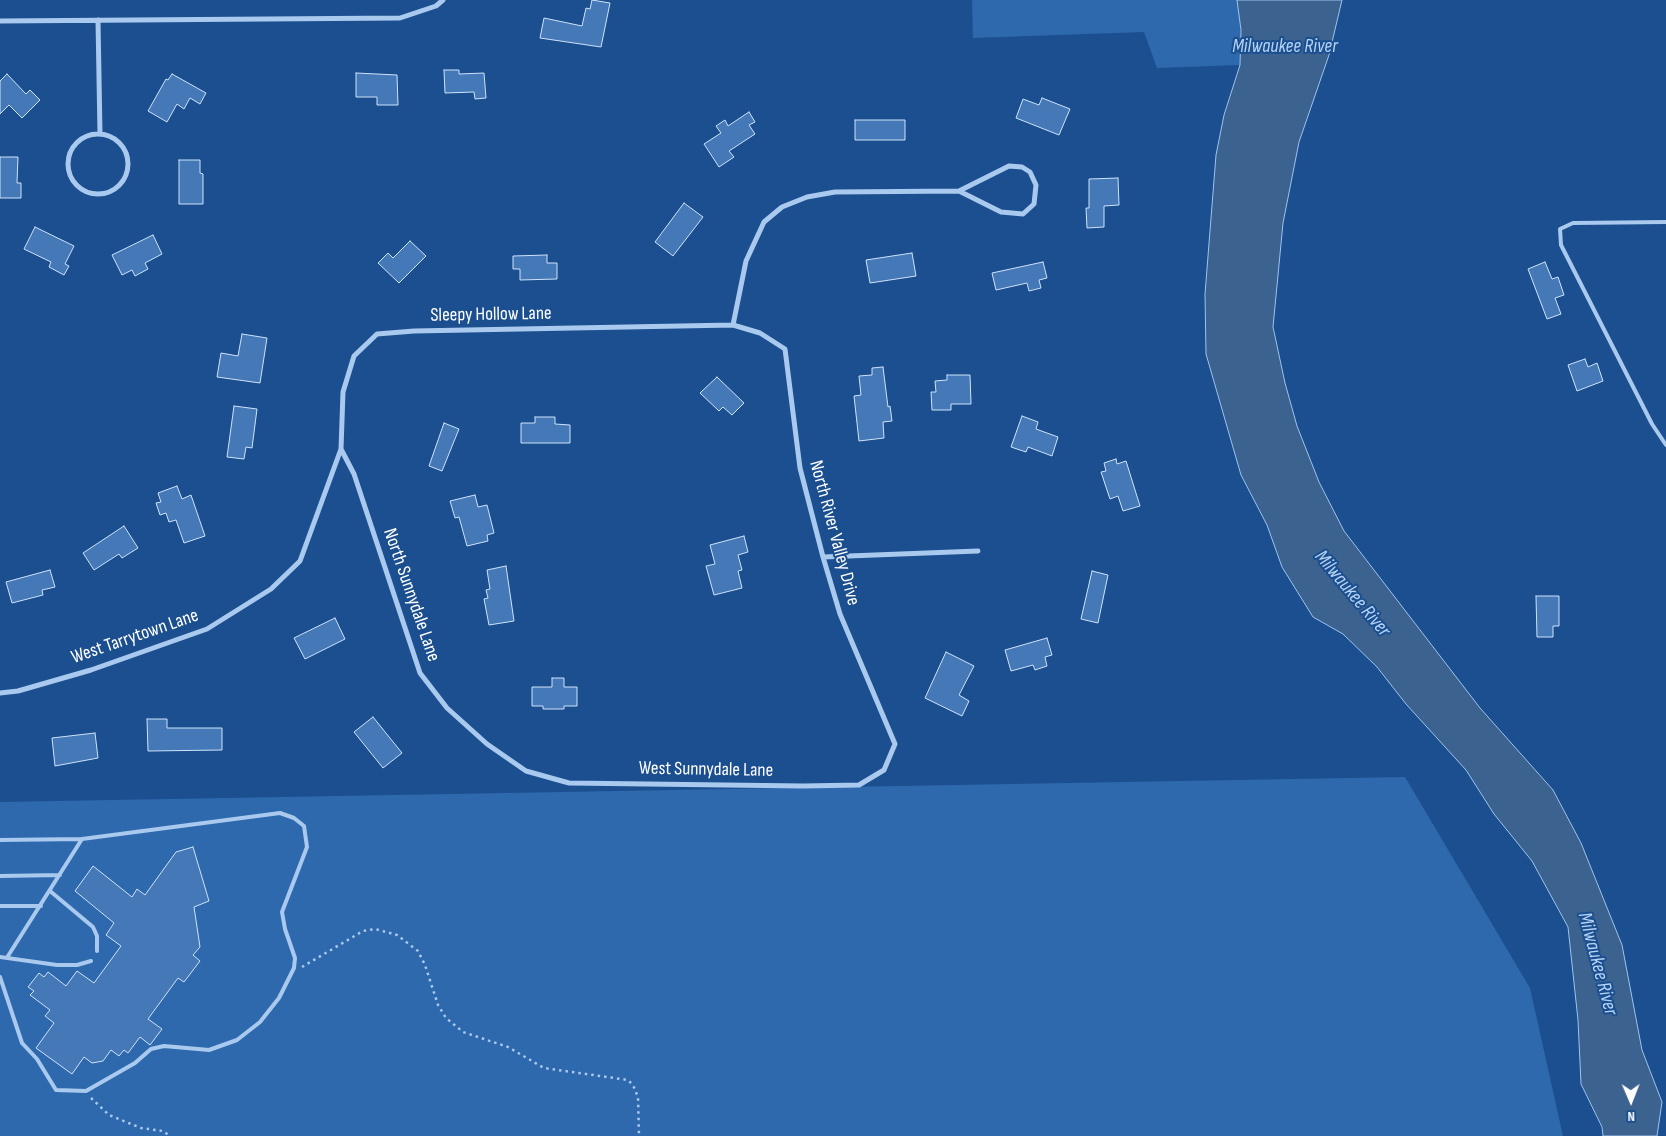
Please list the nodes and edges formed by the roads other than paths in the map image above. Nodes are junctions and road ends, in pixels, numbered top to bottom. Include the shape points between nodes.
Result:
1 (443, 0) edge
2 (98, 20) junction
3 (0, 21) edge
4 (100, 134) junction
5 (959, 191) junction
6 (1666, 222) edge
7 (733, 325) junction
8 (1666, 444) edge
9 (341, 449) junction
10 (978, 551) dead end
11 (823, 557) junction
12 (0, 692) edge
13 (884, 770) joint
14 (526, 771) joint
15 (82, 839) junction
16 (0, 840) edge
17 (0, 876) edge
18 (60, 876) junction
19 (50, 891) junction
20 (0, 906) edge
21 (41, 906) junction
22 (97, 951) dead end
23 (8, 956) junction
24 (0, 957) edge
25 (91, 961) dead end
26 (0, 977) edge

1 - 2 street via 436,6 400,18
2 - 3 street
2 - 4 street
4 - 4 street via 80,140 68,162 71,178 78,186 97,194 115,189 122,183 128,165 128,156 117,140
5 - 5 street via 1001,212 1022,214 1034,204 1036,185 1030,172 1022,167 1009,166
5 - 7 street via 835,192 806,197 782,207 764,222 746,261
6 - 8 lane via 1573,223 1560,230 1560,245 1652,424
7 - 9 street, Sleepy Hollow Lane via 377,334 354,356 343,392
7 - 11 street, North River Valley Drive via 760,333 785,349 800,468
9 - 12 street, West Tarrytown Lane via 300,561 271,589 207,629 18,691
9 - 14 street, North Sunnydale Lane via 354,474 420,673 446,708 487,744
10 - 11 street
11 - 13 street, North River Valley Drive via 840,614 895,744
13 - 14 street, West Sunnydale Lane via 859,784 803,786 569,783
15 - 16 lane
15 - 18 lane
15 - 26 lane via 280,813 304,826 307,847 282,912 295,958 294,968 274,1004 260,1022 238,1040 209,1050 164,1046 151,1049 134,1063 86,1091 56,1090 37,1059 22,1043
17 - 18 lane
18 - 19 lane
19 - 21 lane
19 - 22 lane via 93,927
20 - 21 lane
21 - 23 lane
23 - 24 lane
23 - 25 lane via 57,965

